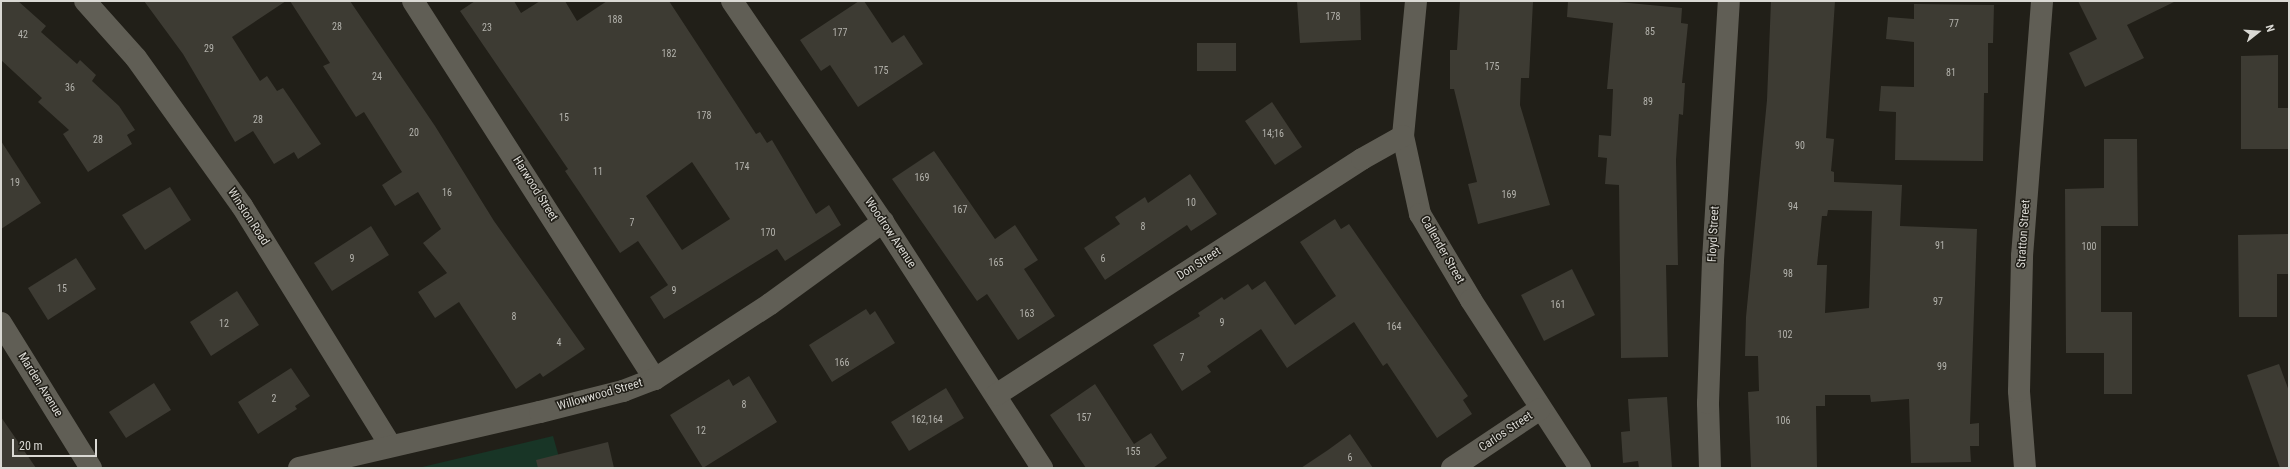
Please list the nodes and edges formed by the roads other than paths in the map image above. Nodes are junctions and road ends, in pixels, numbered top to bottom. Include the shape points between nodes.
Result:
1 (85, 1) edge
2 (413, 1) edge
3 (732, 1) edge
4 (1416, 1) edge
5 (1729, 1) edge
6 (2042, 1) edge
7 (1404, 136) junction
8 (883, 222) junction
9 (1, 322) edge
10 (655, 379) junction
11 (996, 395) junction
12 (1540, 409) junction
13 (391, 446) junction
14 (1033, 465) edge
15 (91, 468) edge
16 (299, 468) edge
17 (1452, 468) edge
18 (1580, 468) edge
19 (1710, 468) edge
20 (2025, 468) edge

1 - 13 street, Winston Road via 136,58 242,206
2 - 10 street, Harwood Street
3 - 8 street, Woodrow Avenue
4 - 7 street, Callender Street
5 - 19 street, Floyd Street via 1712,260 1708,402
6 - 20 street, Stratton Street via 2022,256 2019,390
7 - 11 street, Don Street via 1362,159
7 - 12 street, Callender Street via 1420,214
8 - 10 street, Willowwood Street via 770,304
8 - 11 street, Woodrow Avenue
9 - 15 street, Marden Avenue
10 - 13 street, Willowwood Street via 624,391
11 - 14 street, Woodrow Avenue
12 - 17 street, Carlos Street
12 - 18 street, Callender Street
13 - 16 street, Willowwood Street

